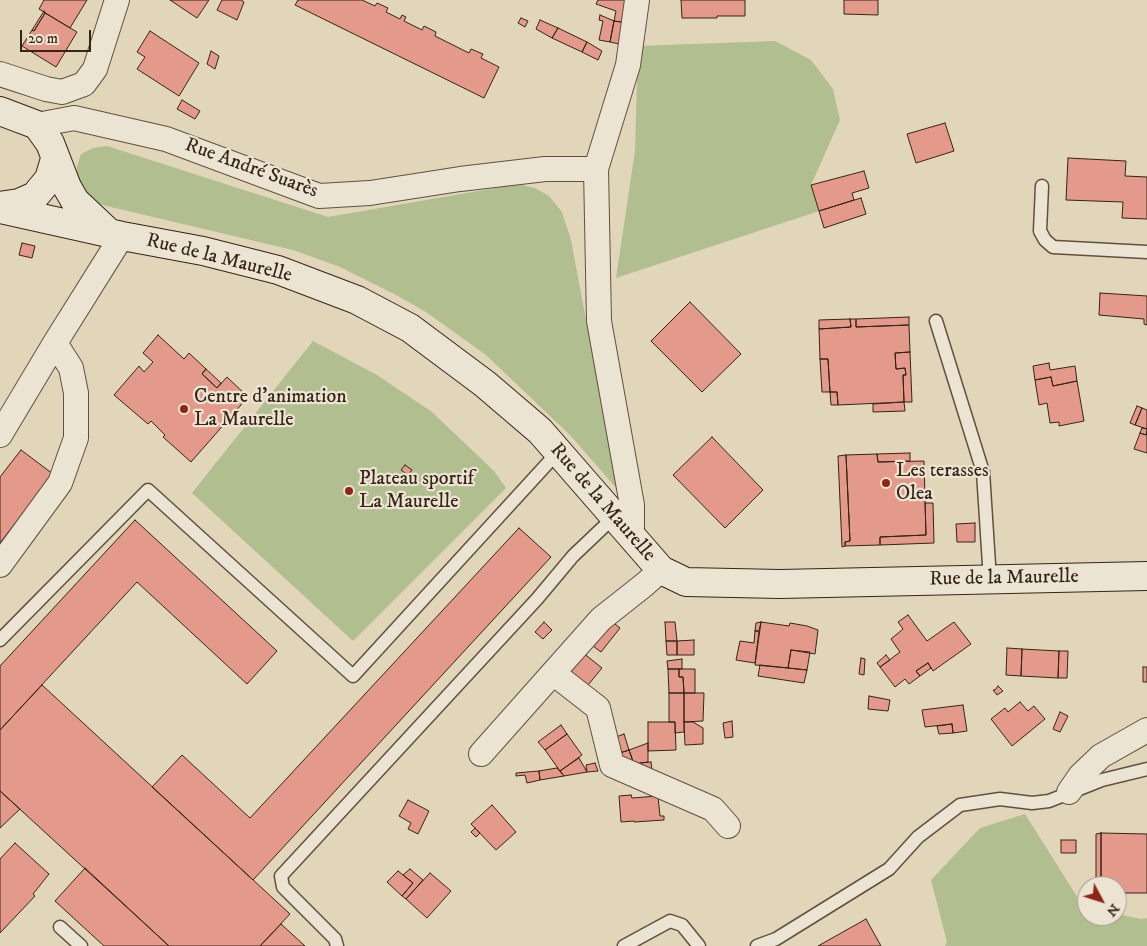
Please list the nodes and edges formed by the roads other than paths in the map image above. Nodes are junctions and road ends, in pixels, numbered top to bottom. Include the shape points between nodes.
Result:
1 (117, 0) edge
2 (637, 0) edge
3 (0, 74) edge
4 (0, 111) edge
5 (37, 125) junction
6 (55, 159) junction
7 (596, 169) junction
8 (1042, 186) dead end
9 (0, 207) edge
10 (115, 235) junction
11 (1147, 252) edge
12 (936, 321) dead end
13 (55, 343) junction
14 (0, 435) edge
15 (558, 452) junction
16 (623, 526) junction
17 (0, 565) edge
18 (661, 570) junction
19 (1147, 576) edge
20 (990, 580) junction
21 (0, 640) edge
22 (552, 673) junction
23 (1147, 730) edge
24 (480, 754) dead end
25 (1147, 769) edge
26 (1069, 792) junction
27 (728, 826) dead end
28 (60, 927) dead end
29 (778, 942) edge
30 (81, 946) edge
31 (338, 946) edge
32 (624, 946) edge
33 (699, 946) edge
34 (758, 946) edge

1 - 3 street via 95,69 84,84 62,92
2 - 7 street via 628,65
4 - 5 street
5 - 6 street via 50,143
5 - 7 street, Rue André Suarès via 74,118 166,139 319,196 370,193 545,169
6 - 9 street, Rue de la Maurelle via 49,179 35,196
6 - 10 street via 75,201
7 - 16 street via 599,321 632,505
8 - 11 lane via 1040,231 1053,247
9 - 10 street, Rue de la Maurelle
10 - 13 street
10 - 15 street, Rue de la Maurelle via 203,250 278,270 357,300 410,328 485,384 540,431
12 - 20 lane via 983,472
13 - 14 street
13 - 17 street via 71,368 76,393 76,438 60,483
15 - 16 street, Rue de la Maurelle
15 - 21 lane via 353,676 148,490
16 - 18 street, Rue de la Maurelle
16 - 31 lane via 573,556 281,876 283,887 336,939
18 - 20 street, Rue de la Maurelle via 686,582 780,584
18 - 22 street via 601,619
19 - 20 street, Rue de la Maurelle
22 - 24 street
22 - 27 street via 598,708 612,765 713,809
23 - 26 street via 1101,756
25 - 26 lane
26 - 29 lane via 1049,801 1032,803 1000,799 960,806 918,836 889,869
28 - 30 lane
29 - 34 lane
32 - 33 lane via 670,921 682,925

